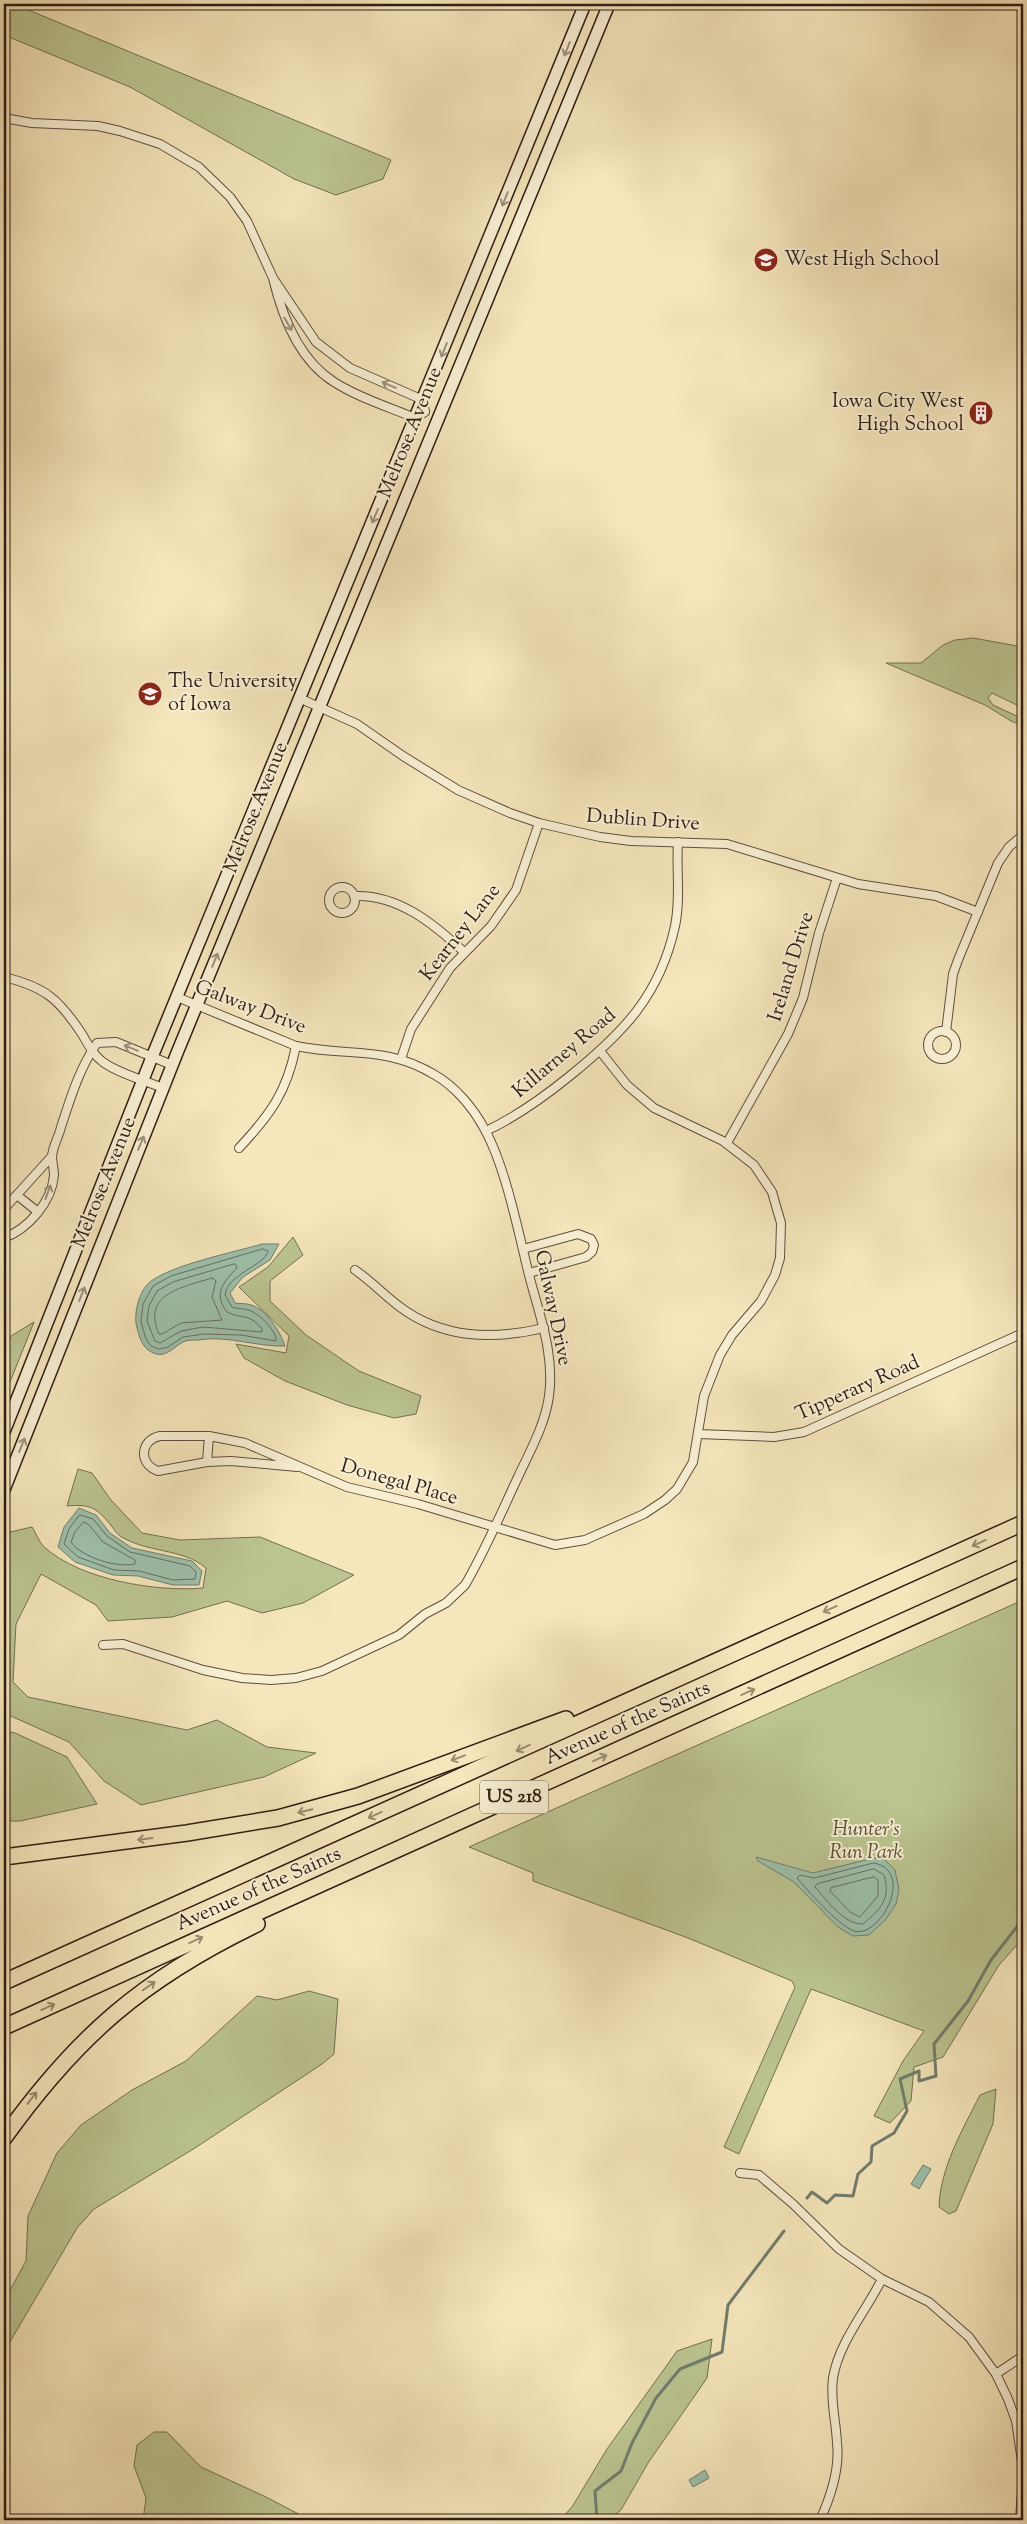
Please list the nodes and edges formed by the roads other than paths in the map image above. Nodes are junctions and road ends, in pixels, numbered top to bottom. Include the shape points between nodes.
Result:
1 (586, 4) edge
2 (609, 4) edge
3 (4, 118) edge
4 (273, 278) junction
5 (423, 400) junction
6 (416, 418) junction
7 (299, 698) junction
8 (319, 707) junction
9 (538, 823) junction
10 (1023, 834) edge
11 (678, 842) junction
12 (837, 878) junction
13 (354, 896) dead end
14 (978, 912) junction
15 (464, 952) junction
16 (4, 977) edge
17 (177, 997) junction
18 (197, 1005) junction
19 (946, 1032) dead end
20 (296, 1046) junction
21 (92, 1051) junction
22 (600, 1052) junction
23 (152, 1057) junction
24 (401, 1059) junction
25 (172, 1065) junction
26 (143, 1079) junction
27 (163, 1088) junction
28 (486, 1131) junction
29 (727, 1143) junction
30 (239, 1148) dead end
31 (52, 1156) junction
32 (18, 1196) junction
33 (4, 1210) edge
34 (38, 1212) junction
35 (4, 1238) edge
36 (523, 1249) junction
37 (355, 1270) dead end
38 (529, 1273) junction
39 (544, 1328) junction
40 (1023, 1333) edge
41 (4, 1432) edge
42 (698, 1434) junction
43 (209, 1436) junction
44 (207, 1462) junction
45 (297, 1467) junction
46 (4, 1490) edge
47 (1023, 1523) edge
48 (494, 1528) junction
49 (1023, 1567) edge
50 (103, 1646) dead end
51 (668, 1682) junction
52 (566, 1774) junction
53 (4, 1857) edge
54 (4, 1982) edge
55 (4, 2027) edge
56 (4, 2138) edge
57 (740, 2173) dead end
58 (882, 2279) junction
59 (1023, 2356) edge
60 (996, 2374) junction
61 (1023, 2468) edge
62 (1023, 2476) edge
63 (1023, 2491) edge
64 (824, 2519) edge
65 (1020, 2520) edge

1 -> 5 main road, Melrose Avenue
2 - 8 main road, Melrose Avenue
3 - 4 street via 32,123 98,126 144,137 180,155 199,167 230,197 247,221
5 -> 4 street via 350,368 328,352 308,332
4 -> 6 street via 281,312 315,366 345,388
5 - 6 main road, Melrose Avenue
6 -> 7 main road, Melrose Avenue
7 - 8 street, Dublin Drive
7 - 17 main road, Melrose Avenue
8 - 9 street, Dublin Drive via 357,724 458,790
18 -> 8 main road, Melrose Avenue
9 - 11 street, Dublin Drive via 600,837
9 - 15 street, Kearney Lane via 516,890 491,926
10 - 14 street via 998,862
11 - 12 street, Dublin Drive via 734,846
11 - 22 street, Killarney Road via 675,923 661,972 635,1015
12 - 14 street, Dublin Drive via 877,888 936,896
12 - 29 street, Ireland Drive via 803,998 788,1034
13 - 15 street via 381,898 405,908 442,932
14 - 19 street via 953,974
15 - 24 street, Kearney Lane via 411,1029
16 - 21 street via 26,983 55,999 66,1009
17 - 18 street, Galway Drive
17 - 23 main road, Melrose Avenue
18 - 20 street, Galway Drive
18 - 25 main road, Melrose Avenue
20 - 24 street, Galway Drive via 314,1050 364,1051
20 - 30 street via 289,1078 281,1095 261,1125
23 -> 21 street via 116,1042 97,1043
21 - 26 street via 103,1063
21 - 31 street via 81,1067
22 - 28 street, Killarney Road via 530,1107
22 - 29 street, Donegal Place via 627,1085 654,1108
23 - 25 street
23 - 26 main road, Melrose Avenue
24 - 28 street, Galway Drive via 436,1075 452,1088
25 - 27 main road, Melrose Avenue
26 - 27 street
26 - 41 main road, Melrose Avenue
46 -> 27 main road, Melrose Avenue
28 - 36 street, Galway Drive
29 - 42 street, Donegal Place via 754,1164 765,1179 778,1208 782,1241 780,1258 768,1289 732,1335 710,1378
31 - 32 street
34 -> 31 street via 54,1176
32 - 33 street
32 - 34 street
34 - 35 street via 20,1230
36 - 38 street, Galway Drive
36 - 38 street via 578,1234 591,1239 594,1246 586,1257
37 - 39 street via 401,1307 437,1327 457,1333 495,1337
38 - 39 street, Galway Drive
39 - 48 street, Galway Drive via 550,1376 546,1412
40 - 42 street, Tipperary Road via 804,1432 774,1437
42 - 48 street, Donegal Place via 693,1462 677,1489 652,1510 636,1518 568,1545 544,1544
43 - 44 street
43 - 44 street, Donegal Place via 153,1438 147,1442 143,1456 152,1469 158,1471
43 - 45 street, Donegal Place via 262,1448
44 - 45 street, Donegal Place via 258,1462
45 - 48 street, Donegal Place via 356,1490 418,1504
47 -> 51 highway, Avenue of the Saints / US 218
48 - 50 street, Galway Drive via 471,1574 456,1595 424,1614 399,1635 322,1671 296,1678 242,1678 203,1670 123,1644
52 -> 49 highway, Avenue of the Saints / US 218
51 -> 53 highway via 323,1807 245,1825
51 -> 54 highway, Avenue of the Saints / US 218
55 -> 52 highway, Avenue of the Saints / US 218
56 -> 52 highway via 51,2075 81,2043 118,2009 168,1973 248,1928
57 - 58 street via 759,2175 839,2249
58 - 60 street via 908,2290 947,2316 970,2337
58 - 64 street via 843,2348 835,2369 832,2410 838,2460
59 - 60 street
60 - 61 street via 1016,2421
62 - 63 street
63 - 65 street

